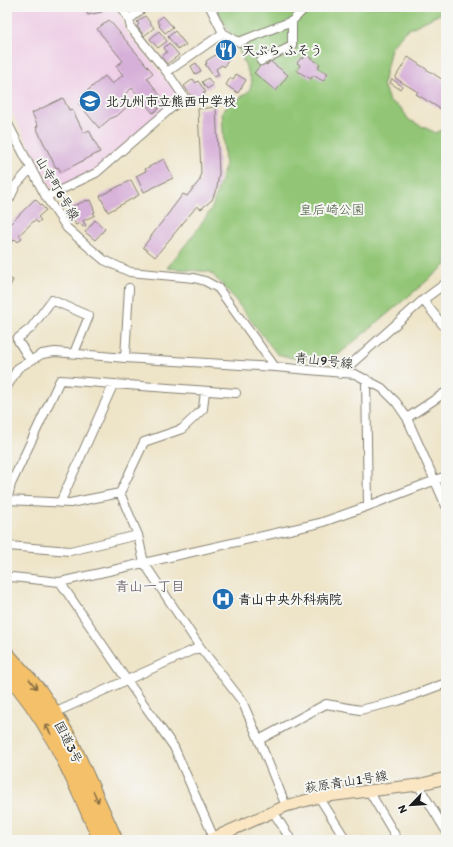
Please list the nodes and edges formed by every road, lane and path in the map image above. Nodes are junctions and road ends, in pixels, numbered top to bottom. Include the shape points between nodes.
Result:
1 (122, 7) edge
2 (144, 7) edge
3 (210, 7) edge
4 (306, 7) edge
5 (129, 20) junction
6 (292, 21) junction
7 (223, 33) junction
8 (261, 61) dead end
9 (167, 72) junction
10 (8, 127) edge
11 (31, 168) junction
12 (46, 197) junction
13 (7, 202) edge
14 (168, 277) joint
15 (446, 283) edge
16 (129, 288) dead end
17 (423, 300) junction
18 (446, 329) edge
19 (74, 353) junction
20 (125, 358) junction
21 (30, 360) junction
22 (275, 367) junction
23 (340, 374) junction
24 (366, 379) junction
25 (113, 385) junction
26 (7, 387) edge
27 (205, 391) junction
28 (446, 392) edge
29 (236, 393) dead end
30 (407, 418) junction
31 (446, 476) edge
32 (434, 480) junction
33 (120, 494) junction
34 (7, 500) edge
35 (60, 503) junction
36 (368, 506) junction
37 (446, 506) edge
38 (138, 535) junction
39 (7, 543) edge
40 (144, 563) junction
41 (7, 578) edge
42 (60, 582) junction
43 (200, 646) junction
44 (7, 655) edge
45 (7, 673) edge
46 (126, 680) junction
47 (446, 682) edge
48 (54, 713) junction
49 (259, 740) junction
50 (446, 778) edge
51 (418, 785) junction
52 (369, 791) junction
53 (319, 797) junction
54 (286, 806) junction
55 (274, 813) junction
56 (446, 831) edge
57 (212, 839) edge
58 (101, 840) edge
59 (115, 840) edge
60 (291, 840) edge
61 (346, 840) edge
62 (398, 840) edge

1 - 5 street
2 - 5 street
3 - 7 street
4 - 6 street
5 - 9 street via 131,28
6 - 7 street via 239,42
6 - 8 street via 292,46
7 - 9 street
9 - 12 street via 184,97 96,173
10 - 11 street, 山寺町6号線
11 - 12 street, 山寺町6号線
11 - 13 street via 16,185
12 - 14 street, 山寺町6号線 via 67,228 104,260 130,272
14 - 22 street, 青山9号線 via 194,278 218,288
15 - 17 street
16 - 20 street
17 - 18 street
17 - 23 street
19 - 20 street
19 - 21 street via 42,354
19 - 21 street via 89,316 52,300 32,328 17,340
20 - 22 street
21 - 26 street via 18,368
22 - 23 street, 青山9号線
23 - 24 street, 青山9号線 via 355,374
24 - 30 street, 青山9号線 via 382,388
24 - 36 street
25 - 27 street
25 - 34 street via 60,380 10,484
25 - 35 street
27 - 29 street
27 - 33 street via 203,409 182,429 144,442
28 - 30 street
30 - 32 street, 青山9号線
31 - 32 street
32 - 36 street
32 - 37 street, 青山9号線
33 - 35 street
33 - 38 street
34 - 35 street
36 - 40 street via 320,523
38 - 39 street via 70,551 8,546
38 - 40 street
40 - 42 street
40 - 43 street
41 - 42 street
42 - 46 street
43 - 46 street
43 - 49 street via 242,702
44 -> 48 highway, 国道3号
58 -> 45 highway, 国道3号 via 56,742 37,710
46 - 48 street
46 - 57 street via 174,747
47 - 49 street via 398,701 360,710 326,704
48 -> 59 highway, 国道3号 via 70,740
49 - 54 street
50 - 51 street, 萩原青山1号線
51 - 52 street, 萩原青山1号線
51 - 56 street
52 - 53 street, 萩原青山1号線
52 - 62 street
53 - 54 street, 萩原青山1号線
53 - 61 street
54 - 55 street, 萩原青山1号線
55 - 57 street, 萩原青山1号線
55 - 60 street

